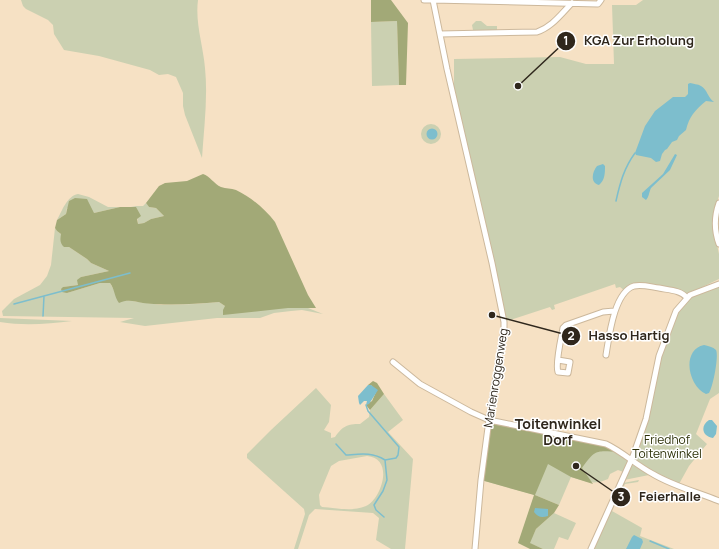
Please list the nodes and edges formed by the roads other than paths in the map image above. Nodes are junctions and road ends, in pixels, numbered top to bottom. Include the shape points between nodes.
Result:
1 (424, 0) edge
2 (433, 0) edge
3 (601, 0) edge
4 (572, 3) junction
5 (440, 34) junction
6 (719, 203) edge
7 (719, 244) edge
8 (719, 284) edge
9 (687, 298) junction
10 (614, 311) junction
11 (606, 355) dead end
12 (558, 360) dead end
13 (393, 362) dead end
14 (489, 420) junction
15 (631, 460) junction
16 (719, 500) edge
17 (475, 549) edge
18 (591, 549) edge

1 - 2 street
2 - 4 street
2 - 5 street, Marienroggenweg
3 - 4 street via 598,4
4 - 5 street via 555,22 537,32
5 - 14 street, Marienroggenweg via 504,322
6 - 7 street via 715,222
8 - 9 street
9 - 10 street via 677,291 634,286 625,292
9 - 15 street via 676,311 661,347 646,419
10 - 11 street
10 - 12 street via 603,312 564,326
13 - 14 street via 420,384
14 - 15 street via 598,441
14 - 17 street, Marienroggenweg
15 - 16 street via 666,481
15 - 18 street

